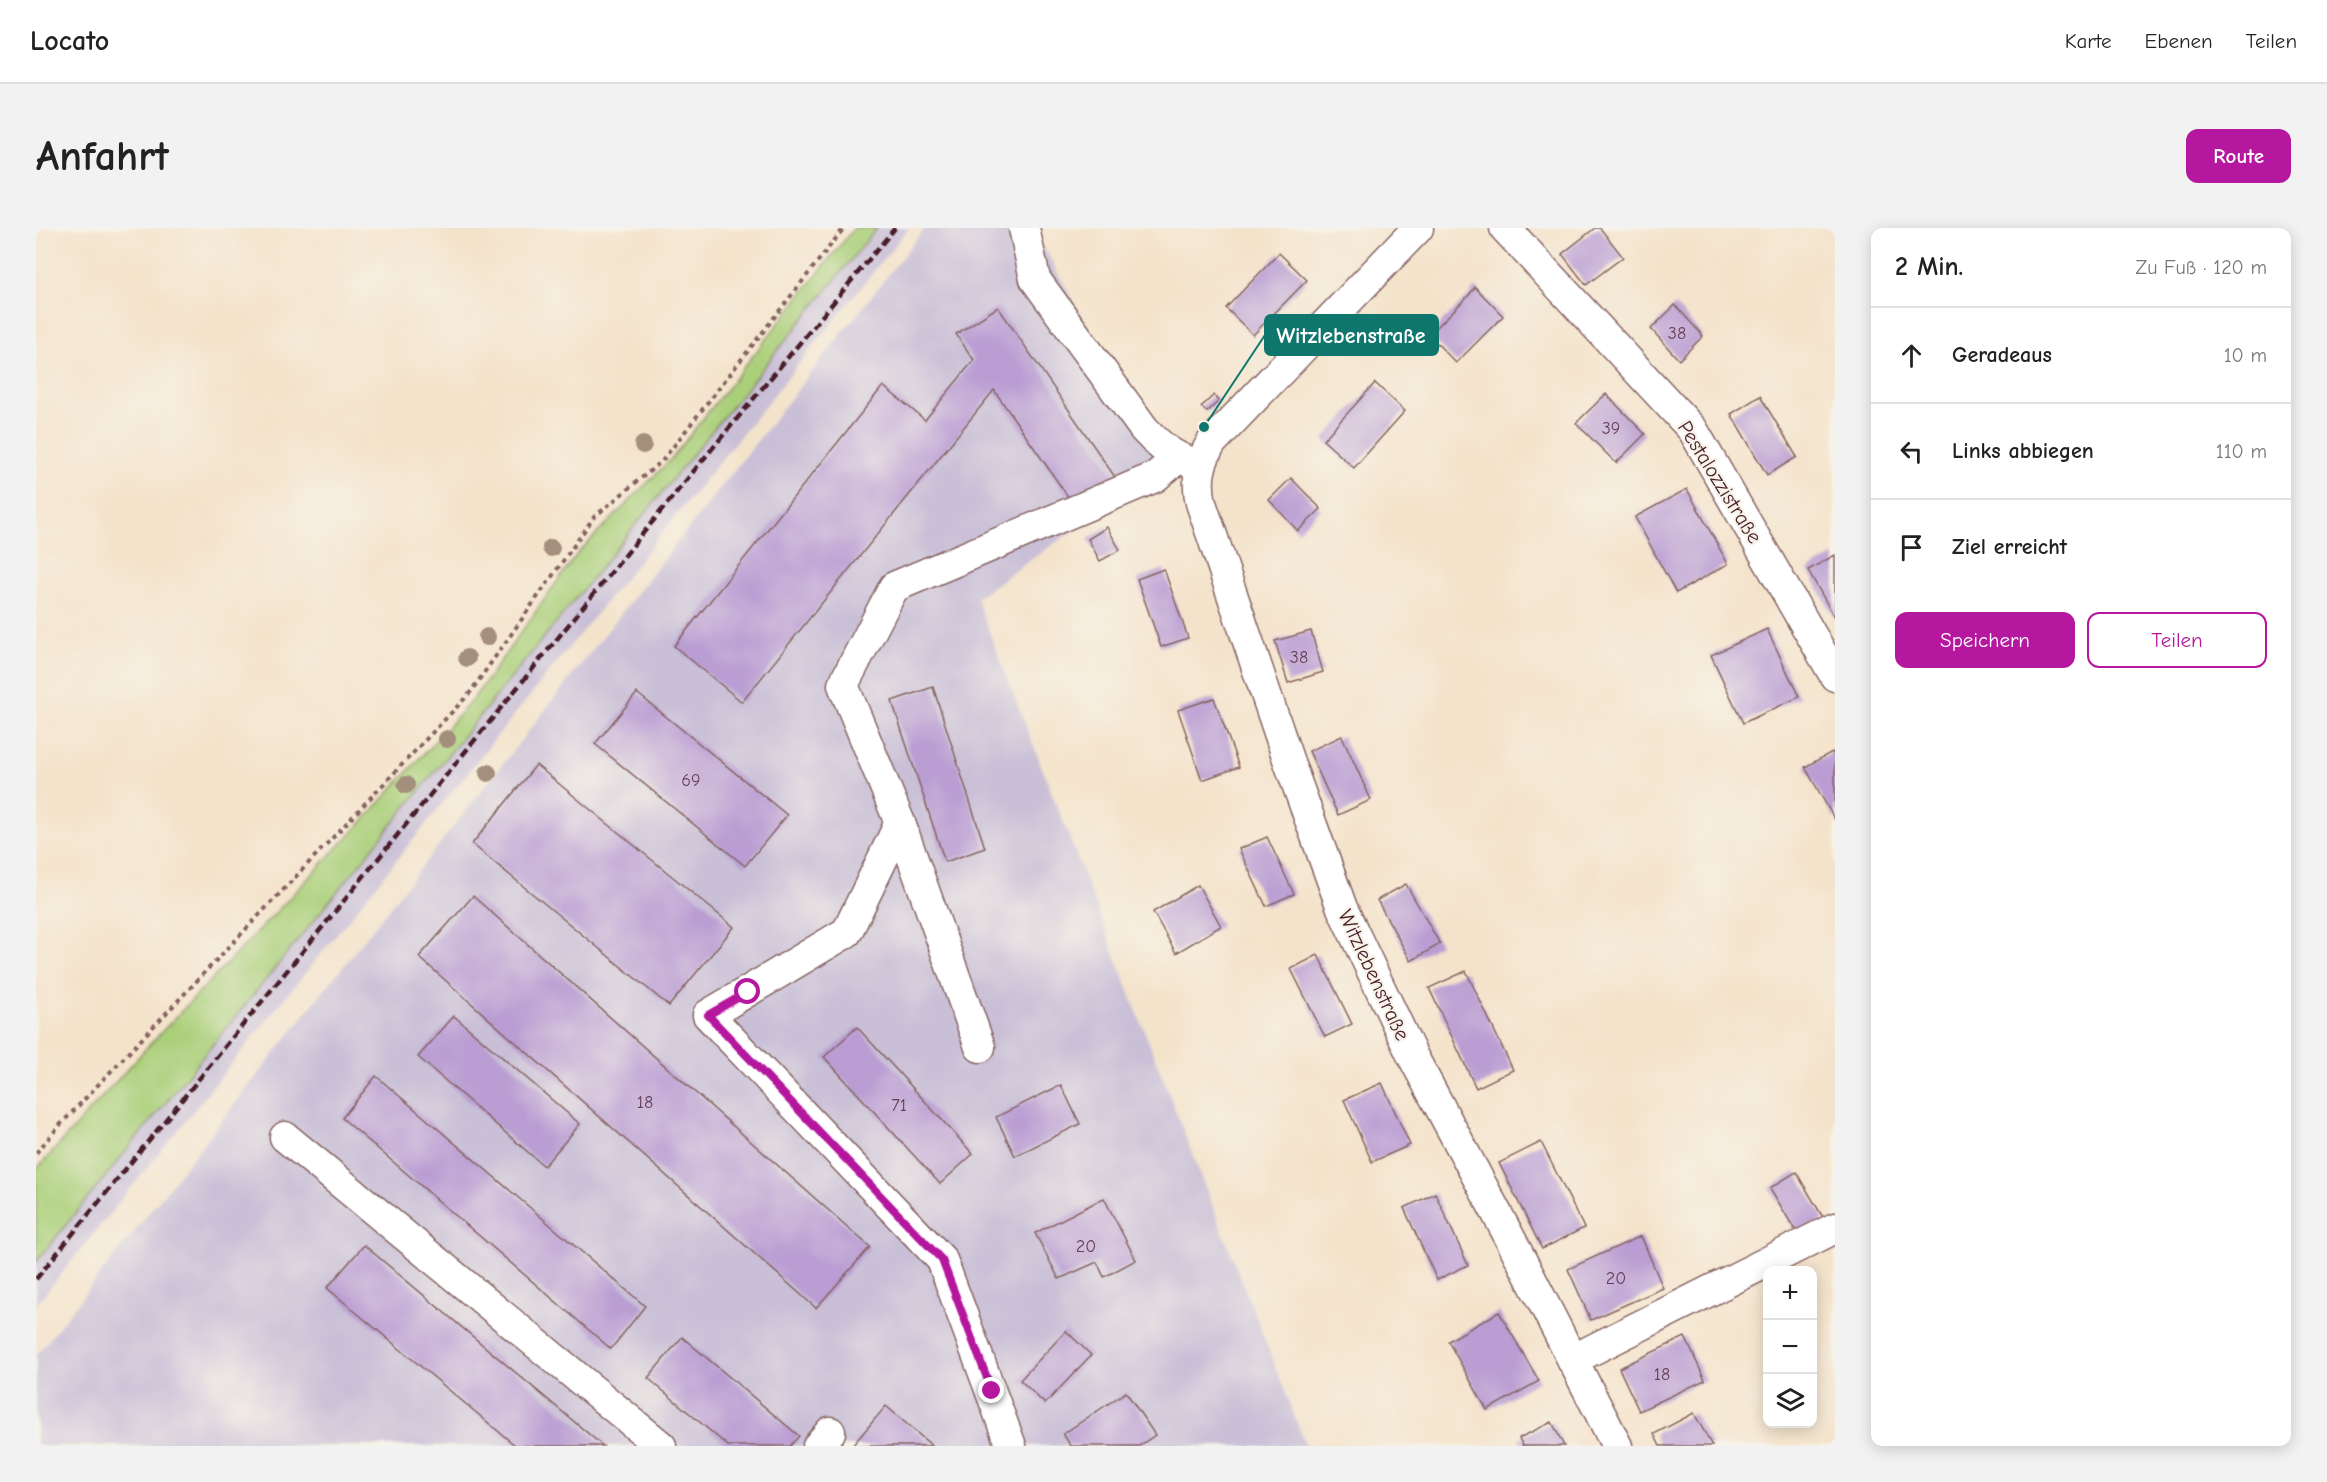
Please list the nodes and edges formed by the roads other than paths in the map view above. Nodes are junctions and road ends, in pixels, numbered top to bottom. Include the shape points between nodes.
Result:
1 (1024, 228) edge
2 (1418, 228) edge
3 (1505, 228) edge
4 (1192, 466) junction
5 (1835, 676) edge
6 (900, 823) junction
7 (980, 1047) dead end
8 (285, 1137) dead end
9 (1835, 1228) edge
10 (1572, 1373) junction
11 (661, 1446) edge
12 (1011, 1446) edge
13 (1617, 1446) edge

1 - 4 street via 1035,279 1144,429 1165,451
2 - 4 street
3 - 5 street, Pestalozzistraße via 1693,430
4 - 6 street via 1155,477 894,587 843,686
4 - 10 street, Witzlebenstraße via 1201,503 1342,908 1464,1168
6 - 7 street
6 - 12 street via 847,932 708,1015 942,1260
8 - 11 street
9 - 10 street
10 - 13 street, Witzlebenstraße via 1587,1407

